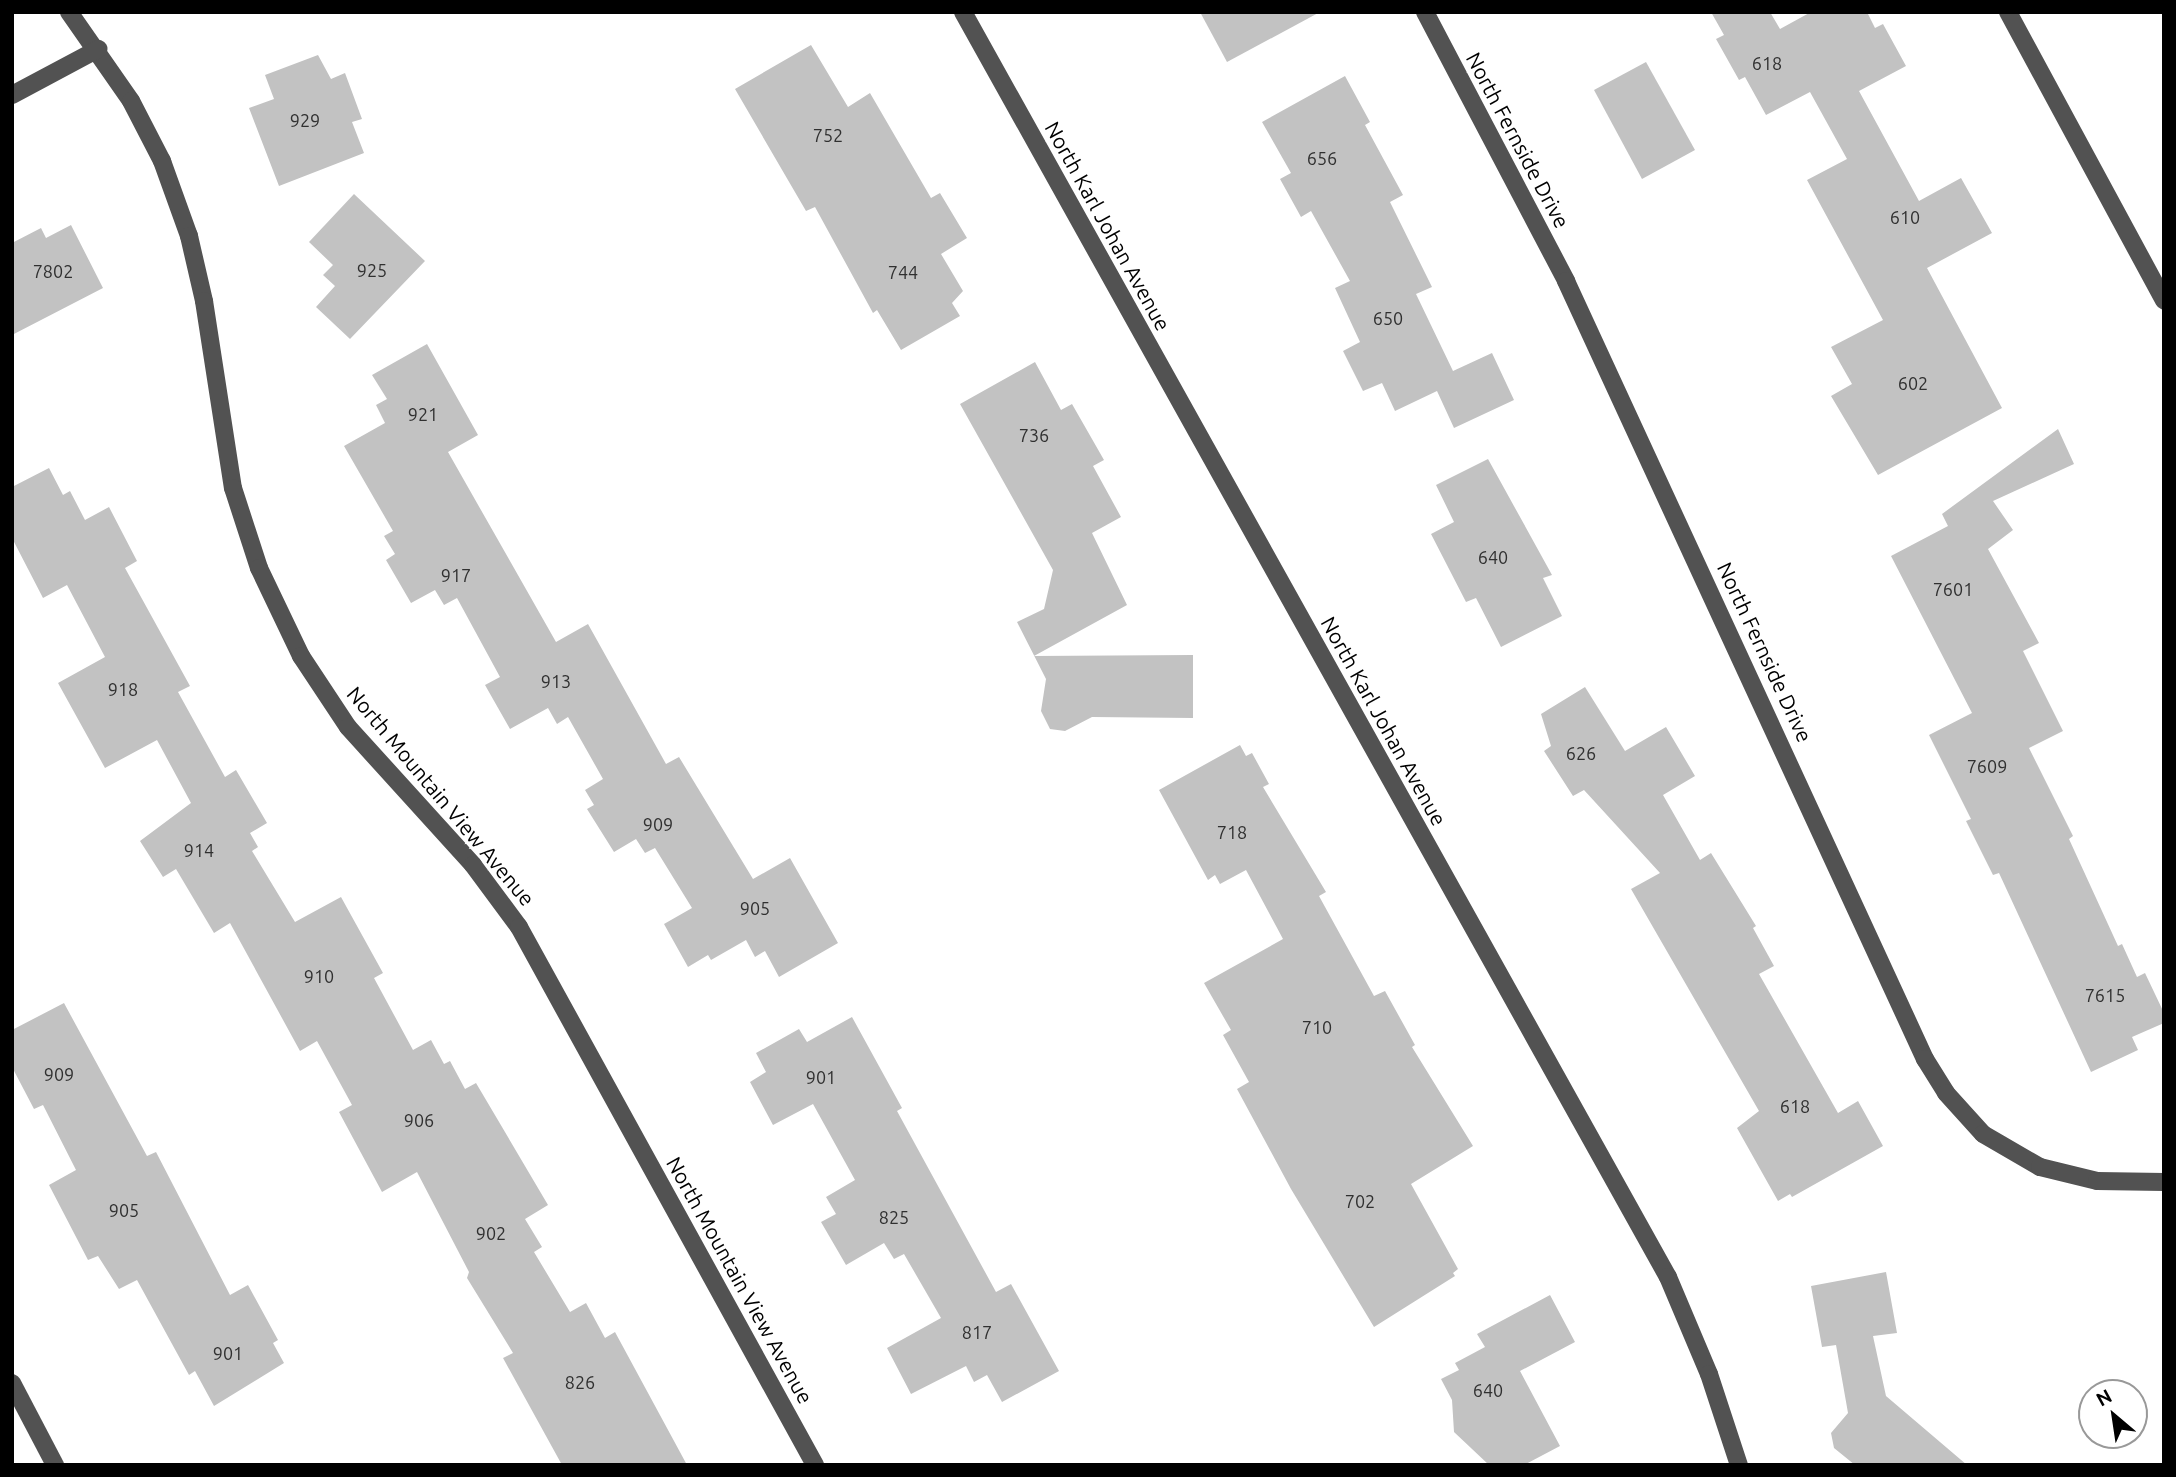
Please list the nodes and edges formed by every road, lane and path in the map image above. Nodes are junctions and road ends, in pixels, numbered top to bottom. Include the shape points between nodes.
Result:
1 (69, 12) edge
2 (963, 12) edge
3 (1425, 12) edge
4 (2008, 12) edge
5 (98, 49) junction
6 (12, 96) edge
7 (2164, 300) edge
8 (2164, 1182) edge
9 (12, 1383) edge
10 (55, 1465) edge
11 (815, 1465) edge
12 (1739, 1465) edge

1 - 5 street, North Mountain View Avenue
2 - 12 street, North Karl Johan Avenue via 1668,1277 1709,1374
3 - 8 street, North Fernside Drive via 1566,281 1925,1059 1945,1093 1983,1134 2040,1167 2097,1181
4 - 7 street
5 - 6 street
5 - 11 street, North Mountain View Avenue via 162,161 188,236 204,301 233,488 259,568 301,656 348,727 473,865 519,927
9 - 10 street

